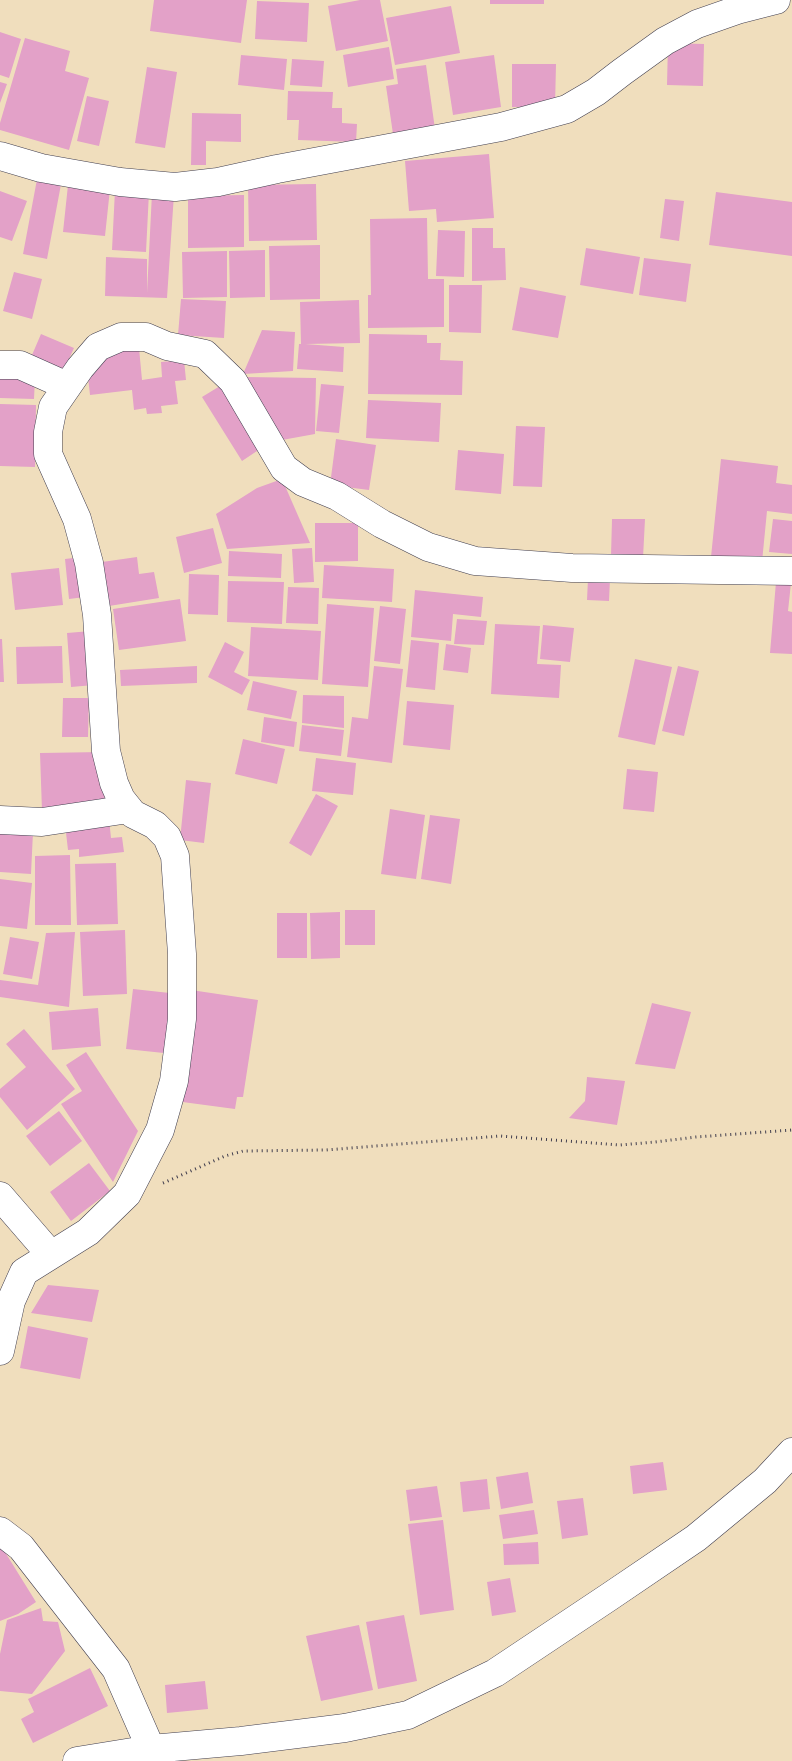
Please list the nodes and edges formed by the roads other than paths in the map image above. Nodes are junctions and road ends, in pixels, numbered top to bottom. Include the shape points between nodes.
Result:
1 (776, 0) edge
2 (0, 156) edge
3 (0, 365) edge
4 (68, 386) junction
5 (792, 571) edge
6 (129, 809) junction
7 (0, 820) edge
8 (0, 1196) edge
9 (51, 1255) junction
10 (0, 1351) edge
11 (792, 1452) edge
12 (0, 1531) edge
13 (150, 1749) junction
14 (77, 1761) edge

1 - 2 street via 697,24 665,41 596,92 567,109 501,127 218,182 175,187 120,182 41,168
3 - 4 street via 20,365
4 - 5 street via 98,347 120,337 146,337 167,346 205,354 233,382 284,468 303,482 337,496 428,547 475,561 572,568
4 - 6 street via 52,407 48,454 77,519 89,563 97,615 106,751 114,783
6 - 7 street via 42,822
6 - 9 street via 155,825 167,837 175,856 182,954 182,1019 174,1081 160,1130 127,1194 88,1232
8 - 9 street
9 - 10 street via 24,1272 11,1302
11 - 13 street via 765,1481 696,1538 609,1598 496,1673 408,1716 336,1729
12 - 13 street via 21,1547 116,1669
13 - 14 street

